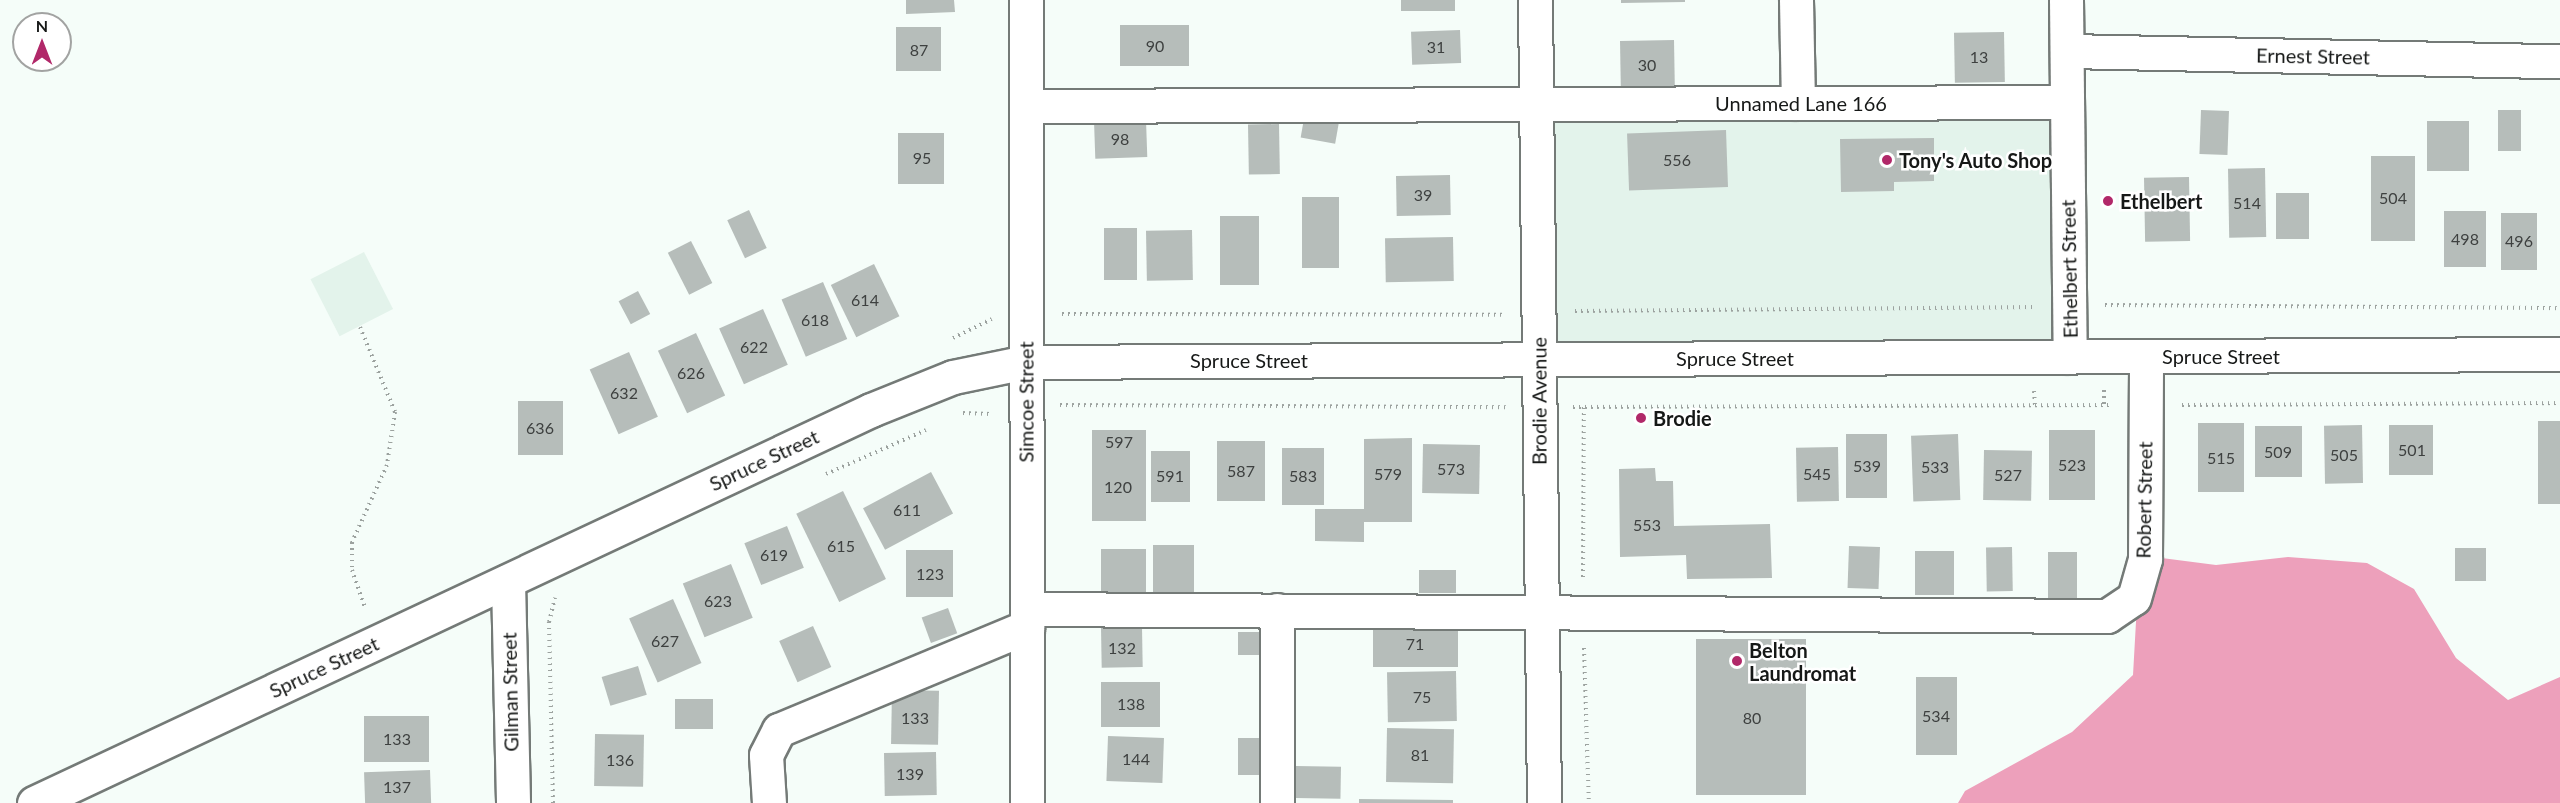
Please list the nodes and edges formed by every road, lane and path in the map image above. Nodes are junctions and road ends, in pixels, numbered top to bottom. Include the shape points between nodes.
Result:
1 (1026, 0) edge
2 (1535, 0) edge
3 (1796, 0) edge
4 (2066, 0) edge
5 (2067, 51) junction
6 (2560, 61) edge
7 (2067, 102) junction
8 (1798, 103) junction
9 (1534, 104) junction
10 (1026, 106) junction
11 (360, 327) dead end
12 (2560, 354) edge
13 (2146, 356) junction
14 (2070, 357) junction
15 (1538, 358) junction
16 (1026, 362) junction
17 (2560, 403) edge
18 (1026, 405) junction
19 (2146, 405) junction
20 (1539, 407) junction
21 (951, 418) dead end
22 (930, 428) dead end
23 (821, 476) dead end
24 (508, 581) junction
25 (562, 592) dead end
26 (555, 597) junction
27 (1277, 610) junction
28 (1541, 612) junction
29 (1027, 618) junction
30 (509, 619) junction
31 (380, 641) junction
32 (34, 803) edge
33 (513, 803) edge
34 (553, 803) edge
35 (769, 803) edge
36 (1027, 803) edge
37 (1277, 803) edge
38 (1544, 803) edge

1 - 10 street, Simcoe Street
2 - 9 street, Brodie Avenue
3 - 8 street
4 - 5 street, Ethelbert Street
5 - 6 street, Ernest Street
5 - 7 street, Ethelbert Street
7 - 8 street, Unnamed Lane 166
7 - 14 street, Ethelbert Street
8 - 9 street, Unnamed Lane 166
9 - 10 street, Unnamed Lane 166
9 - 15 street, Brodie Avenue
10 - 16 street, Simcoe Street
11 - 31 path via 395,412 387,465 352,542 352,570
12 - 13 street, Spruce Street
13 - 14 street, Spruce Street
13 - 19 street, Robert Street
14 - 15 street, Spruce Street
15 - 16 street, Spruce Street
15 - 20 street, Brodie Avenue
16 - 18 street, Simcoe Street
16 - 24 street, Spruce Street via 953,377 871,410
17 - 19 path
18 - 20 path
18 - 21 path
18 - 29 street, Simcoe Street
19 - 20 path
19 - 28 street, Robert Street via 2145,559 2134,598 2107,616
20 - 28 street, Brodie Avenue
22 - 23 path
24 - 30 street, Gilman Street
24 - 31 street, Spruce Street
25 - 26 path
26 - 30 path
26 - 34 path via 549,622
27 - 28 street, Robert Street
27 - 29 street, Robert Street
27 - 37 street
28 - 38 street, Brodie Avenue
29 - 35 street via 779,730 766,756
29 - 36 street, Simcoe Street
30 - 33 street, Gilman Street
31 - 32 street, Spruce Street

